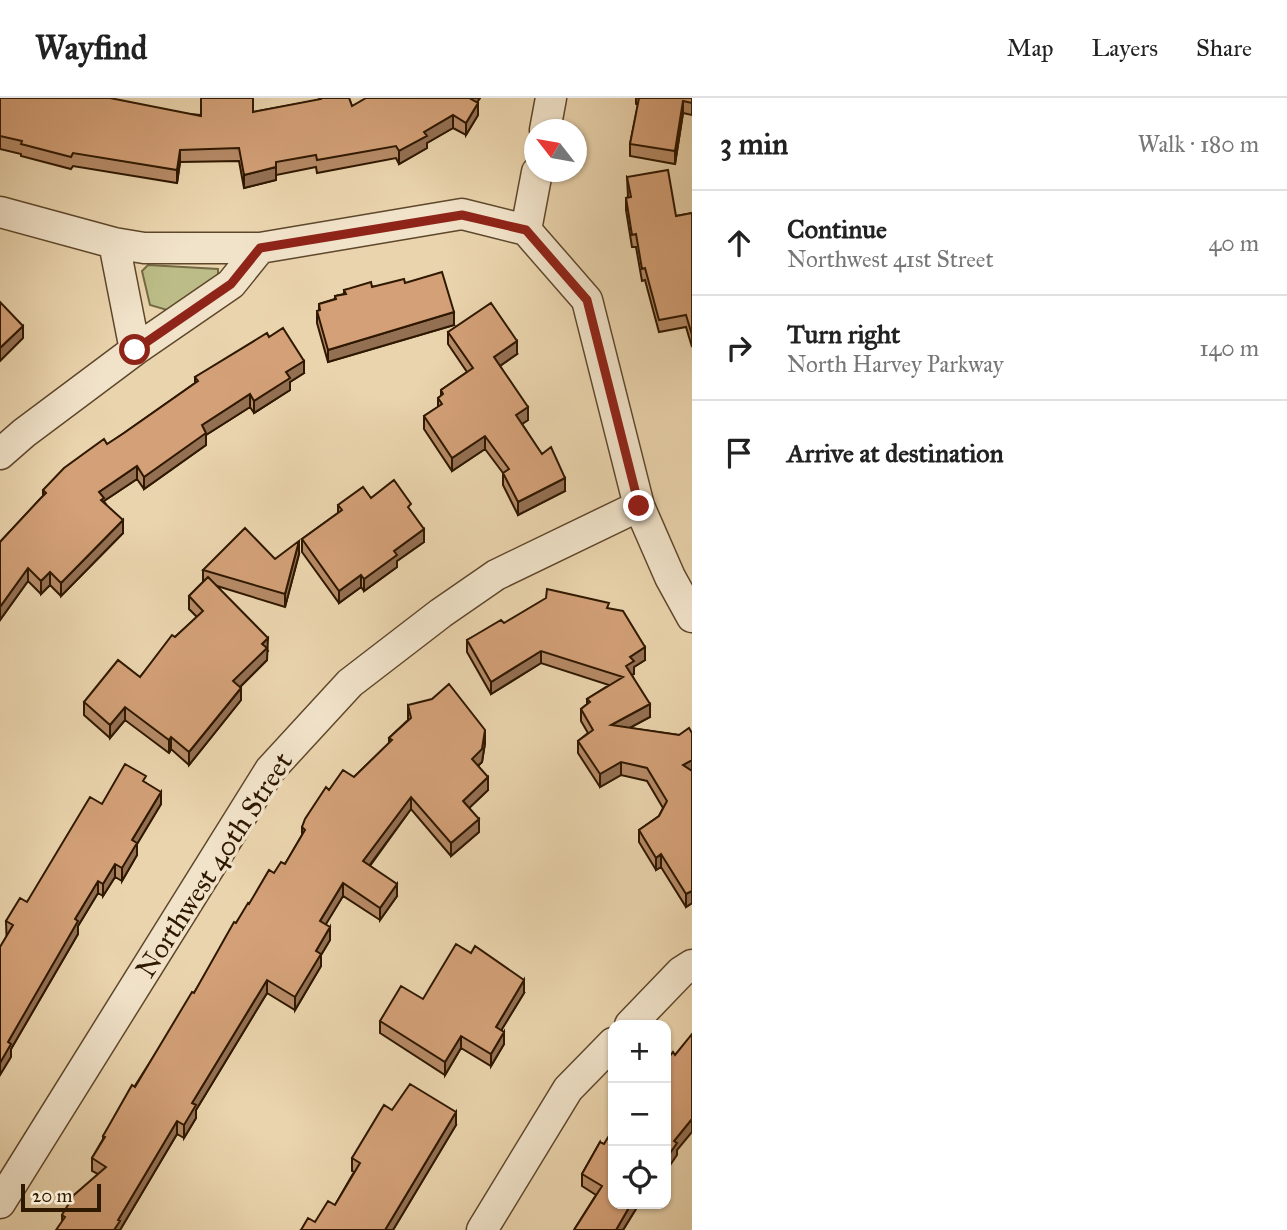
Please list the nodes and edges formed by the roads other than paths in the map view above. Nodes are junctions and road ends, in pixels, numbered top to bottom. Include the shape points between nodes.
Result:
1 (551, 98) edge
2 (547, 119) edge
3 (535, 182) edge
4 (0, 212) edge
5 (526, 230) junction
6 (114, 243) junction
7 (260, 248) junction
8 (135, 350) junction
9 (0, 454) edge
10 (639, 506) junction
11 (692, 617) edge
12 (692, 965) edge
13 (635, 1020) edge
14 (608, 1048) edge
15 (0, 1203) edge
16 (482, 1230) edge

1 - 2 street
3 - 5 street
4 - 6 street
5 - 7 street via 462,215
5 - 10 street via 587,300
6 - 7 street via 144,248
6 - 8 street
7 - 8 street via 231,284
8 - 9 street
10 - 11 street
10 - 15 street, Northwest 40th Street via 496,575 441,613 350,683 270,770
12 - 13 street
14 - 16 street via 569,1089

